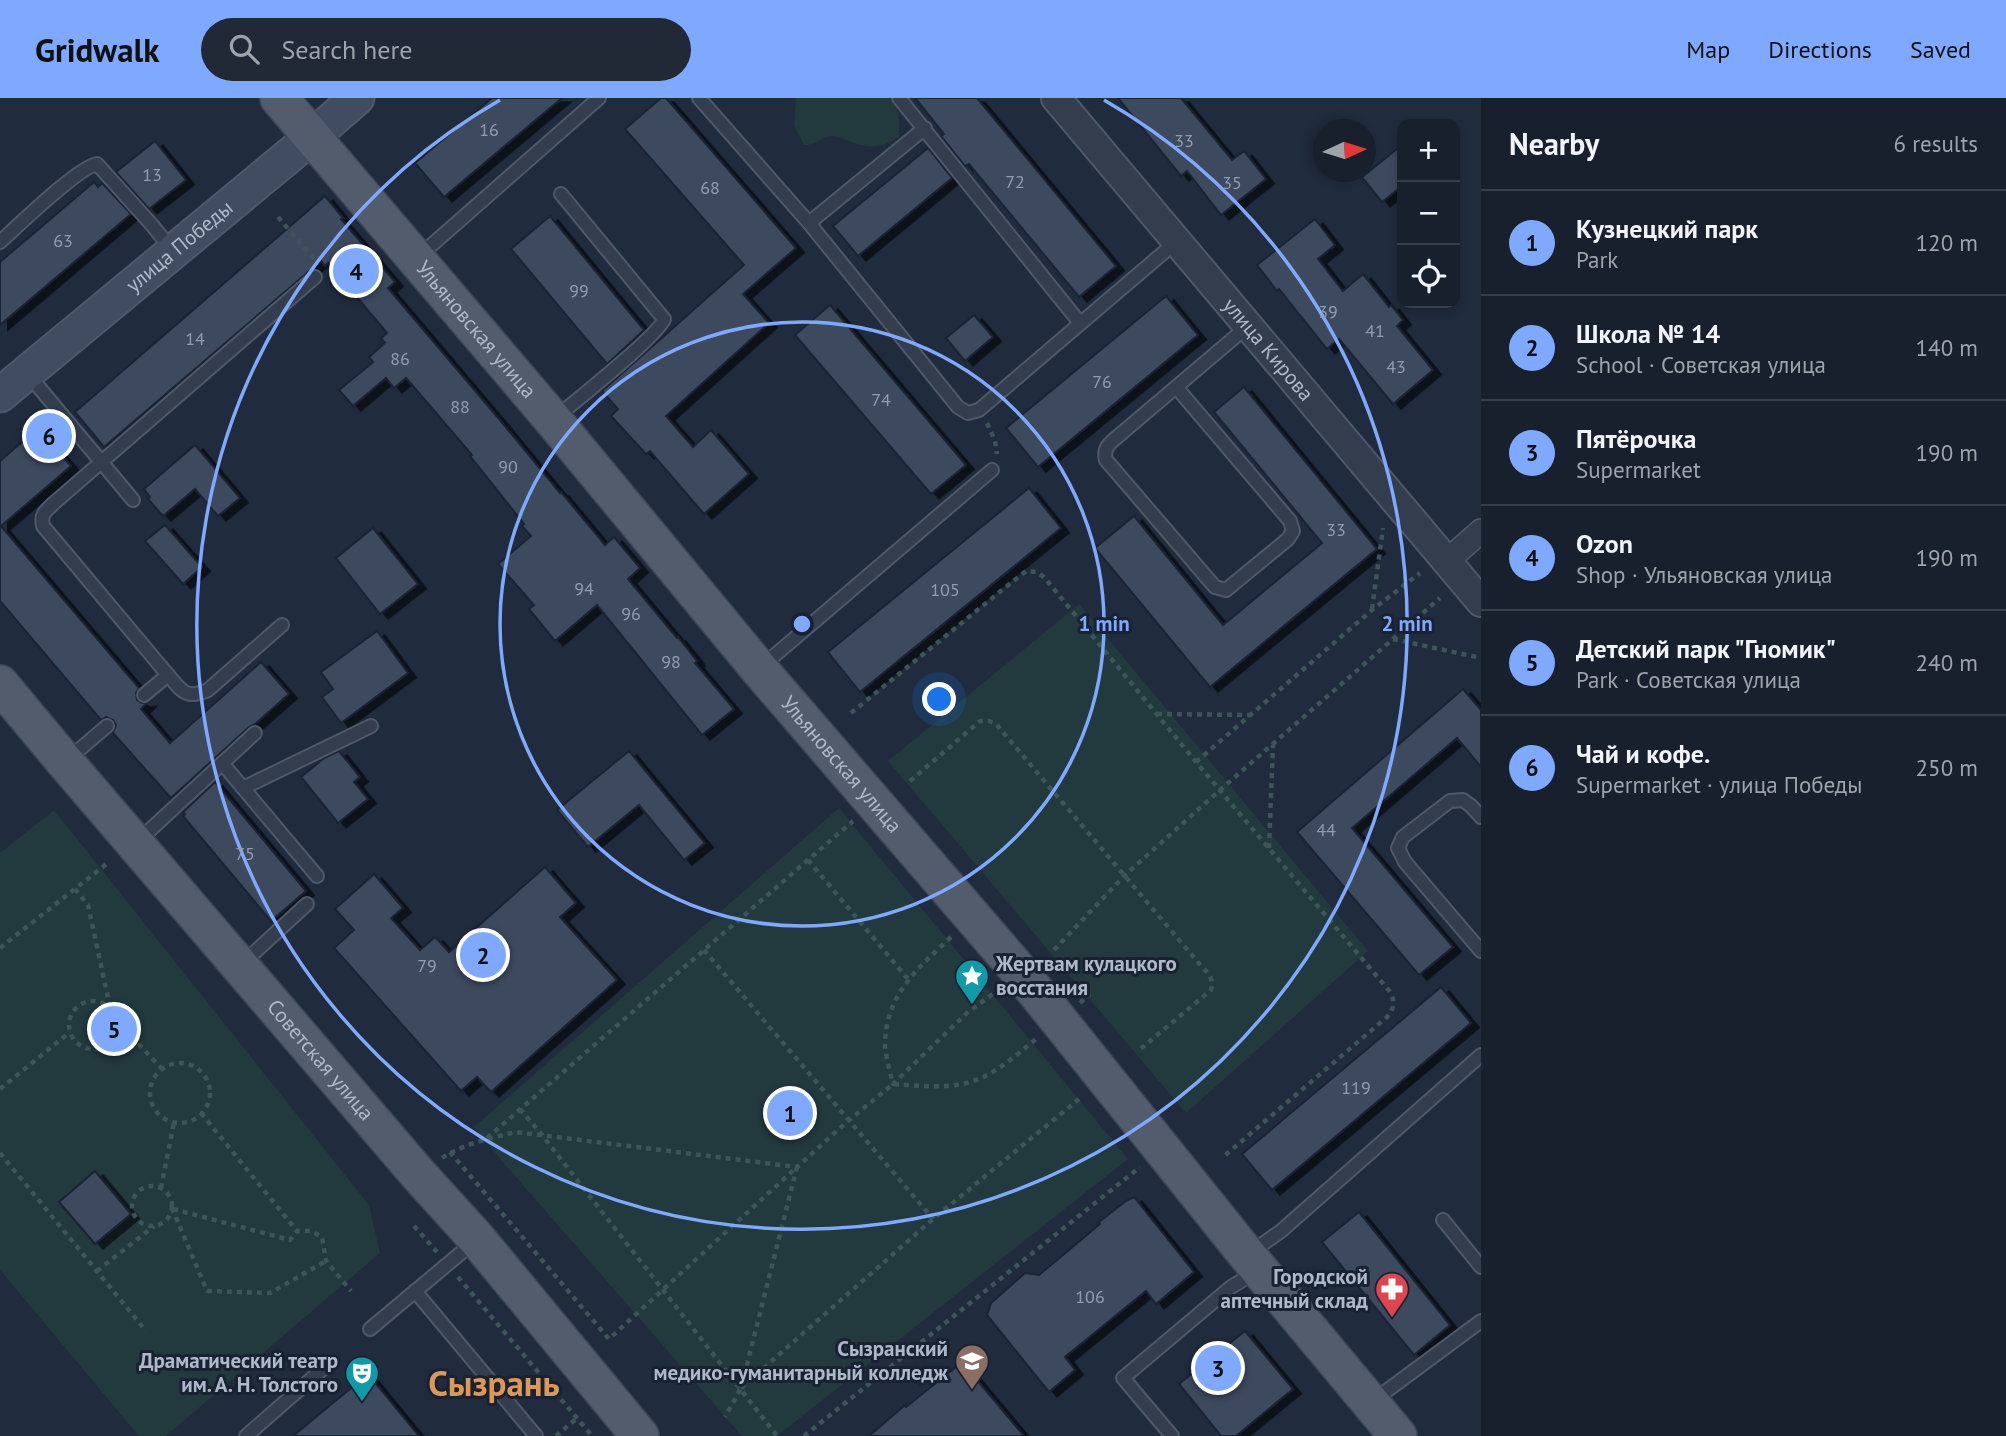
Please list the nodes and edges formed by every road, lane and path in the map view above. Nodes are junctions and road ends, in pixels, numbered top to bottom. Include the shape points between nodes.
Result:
1 (279, 98) edge
2 (357, 98) edge
3 (599, 98) edge
4 (699, 98) edge
5 (899, 98) edge
6 (1056, 98) edge
7 (925, 128) junction
8 (313, 136) junction
9 (561, 194) dead end
10 (278, 217) dead end
11 (809, 223) junction
12 (0, 242) edge
13 (1176, 242) junction
14 (174, 251) junction
15 (418, 258) junction
16 (314, 276) joint
17 (1080, 323) junction
18 (1248, 326) junction
19 (26, 373) junction
20 (1177, 388) junction
21 (0, 394) edge
22 (979, 410) junction
23 (553, 420) junction
24 (102, 462) junction
25 (992, 470) joint
26 (133, 500) dead end
27 (1383, 528) dead end
28 (1481, 531) edge
29 (1447, 561) junction
30 (1420, 573) dead end
31 (1440, 598) dead end
32 (1481, 602) edge
33 (1372, 610) junction
34 (282, 625) dead end
35 (1393, 639) junction
36 (1481, 658) edge
37 (759, 669) junction
38 (168, 675) junction
39 (0, 684) edge
40 (144, 695) dead end
41 (851, 713) dead end
42 (1157, 714) junction
43 (1251, 715) junction
44 (107, 726) dead end
45 (371, 726) dead end
46 (255, 733) dead end
47 (1273, 745) junction
48 (65, 762) junction
49 (1196, 762) junction
50 (222, 763) junction
51 (910, 780) dead end
52 (243, 788) junction
53 (1220, 790) junction
54 (1481, 817) edge
55 (854, 821) dead end
56 (1269, 848) junction
57 (122, 853) junction
58 (808, 860) junction
59 (317, 876) dead end
60 (1124, 876) junction
61 (75, 889) junction
62 (307, 904) dead end
63 (951, 936) dead end
64 (0, 948) edge
65 (704, 950) junction
66 (1054, 950) dead end
67 (1481, 951) edge
68 (240, 965) junction
69 (908, 979) junction
70 (997, 990) dead end
71 (1090, 994) dead end
72 (110, 1007) junction
73 (117, 1021) junction
74 (1058, 1021) junction
75 (70, 1032) junction
76 (1138, 1051) dead end
77 (1481, 1055) edge
78 (162, 1069) junction
79 (893, 1084) junction
80 (0, 1089) edge
81 (1079, 1099) dead end
82 (520, 1109) junction
83 (201, 1113) junction
84 (848, 1121) junction
85 (174, 1122) junction
86 (542, 1135) junction
87 (485, 1140) junction
88 (450, 1152) junction
89 (0, 1153) edge
90 (1222, 1158) dead end
91 (1141, 1166) dead end
92 (797, 1167) junction
93 (418, 1174) junction
94 (161, 1188) junction
95 (172, 1208) junction
96 (933, 1219) junction
97 (1443, 1220) dead end
98 (155, 1225) junction
99 (414, 1226) dead end
100 (297, 1231) junction
101 (477, 1239) junction
102 (326, 1261) junction
103 (1253, 1263) junction
104 (447, 1264) junction
105 (1481, 1267) edge
106 (97, 1271) junction
107 (663, 1289) junction
108 (351, 1291) dead end
109 (415, 1291) junction
110 (1481, 1321) edge
111 (370, 1329) dead end
112 (146, 1331) dead end
113 (325, 1367) dead end
114 (741, 1388) junction
115 (1370, 1403) junction
116 (725, 1417) dead end
117 (578, 1418) junction
118 (246, 1436) edge
119 (536, 1436) edge
120 (556, 1436) edge
121 (592, 1436) edge
122 (640, 1436) edge
123 (777, 1436) edge
124 (804, 1436) edge
125 (1172, 1436) edge
126 (1398, 1436) edge

1 - 8 main road, Ульяновская улица
2 - 8 main road, улица Победы
3 - 15 lane
4 - 11 lane
5 - 7 lane
6 - 13 street, улица Кирова
7 - 11 lane
7 - 17 lane
8 - 14 main road, улица Победы
8 - 15 main road, Ульяновская улица
9 - 23 lane via 664,319 648,339
10 - 16 path via 317,262
11 - 22 lane via 958,407 968,413
12 - 14 lane via 75,176 97,164
13 - 17 lane
13 - 18 street, улица Кирова
14 - 19 main road, улица Победы
15 - 23 main road, Ульяновская улица
16 - 24 lane
17 - 22 lane
18 - 20 lane
18 - 29 street, улица Кирова
19 - 21 main road, улица Победы
19 - 24 lane
20 - 20 lane via 1104,453 1215,587 1226,590 1293,531 1290,521
22 - 25 path via 995,441 997,460
23 - 37 main road, Ульяновская улица
24 - 26 lane
24 - 38 lane via 43,513 43,526
25 - 37 lane
27 - 33 path
28 - 29 street
29 - 32 street, улица Кирова
30 - 33 path
31 - 35 path
33 - 43 path
34 - 38 lane via 197,695 188,695
35 - 36 path
35 - 47 path
37 - 74 main road, Ульяновская улица
38 - 40 lane
39 - 48 main road, Советская улица
41 - 42 path via 1026,571 1044,578
42 - 43 path
42 - 49 path
43 - 49 path
44 - 48 lane
45 - 52 lane
46 - 50 lane
47 - 53 path
47 - 56 path
48 - 57 main road, Советская улица
49 - 53 path
50 - 52 lane
50 - 57 lane
51 - 60 path via 981,721 989,720
52 - 59 lane
53 - 56 path
53 - 60 path
54 - 67 lane via 1463,800 1450,801 1403,837 1398,848
55 - 58 path
56 - 90 path via 1395,1002 1387,1017
57 - 61 path
57 - 68 main road, Советская улица
58 - 65 path
58 - 69 path
60 - 66 path
60 - 76 path via 1213,983 1203,998
61 - 64 path
61 - 72 path via 88,905
62 - 68 lane
63 - 69 path
65 - 82 path
65 - 84 path
68 - 93 main road, Советская улица
69 - 79 path via 887,1023 885,1049
70 - 79 path
71 - 74 path
72 - 73 path
72 - 75 path via 94,1000 80,1005 71,1017
73 - 75 path via 114,1037 102,1048 79,1045
73 - 78 path
74 - 79 path via 980,1079 951,1086
74 - 103 main road, Ульяновская улица
75 - 80 path
77 - 103 lane via 1281,1231
78 - 83 path via 180,1063 198,1069 209,1086
78 - 85 path via 151,1085 152,1104
79 - 84 path
81 - 96 path
82 - 86 path
82 - 87 path
83 - 85 path
83 - 100 path
84 - 92 path
84 - 96 path
85 - 94 path
86 - 87 path via 516,1132
86 - 92 path
86 - 107 path
87 - 88 path
88 - 93 path
88 - 107 path via 609,1339
89 - 106 path
91 - 124 path
92 - 107 path
92 - 114 path
93 - 101 main road, Советская улица
94 - 95 path
94 - 98 path via 142,1189 132,1206 142,1223
95 - 98 path via 166,1220
95 - 100 path via 290,1240
95 - 102 path via 207,1291 270,1293
96 - 114 path
97 - 105 lane
98 - 106 path
99 - 104 path
100 - 102 path via 322,1237
101 - 104 lane
101 - 122 main road, Советская улица
102 - 108 path
103 - 115 main road, Ульяновская улица
103 - 125 lane via 1124,1378
104 - 109 lane
104 - 117 path
106 - 112 path
107 - 114 path
109 - 111 lane
109 - 119 lane
110 - 115 lane
113 - 118 lane
114 - 116 path
114 - 123 path
115 - 126 main road, Ульяновская улица
117 - 120 path
117 - 121 path

